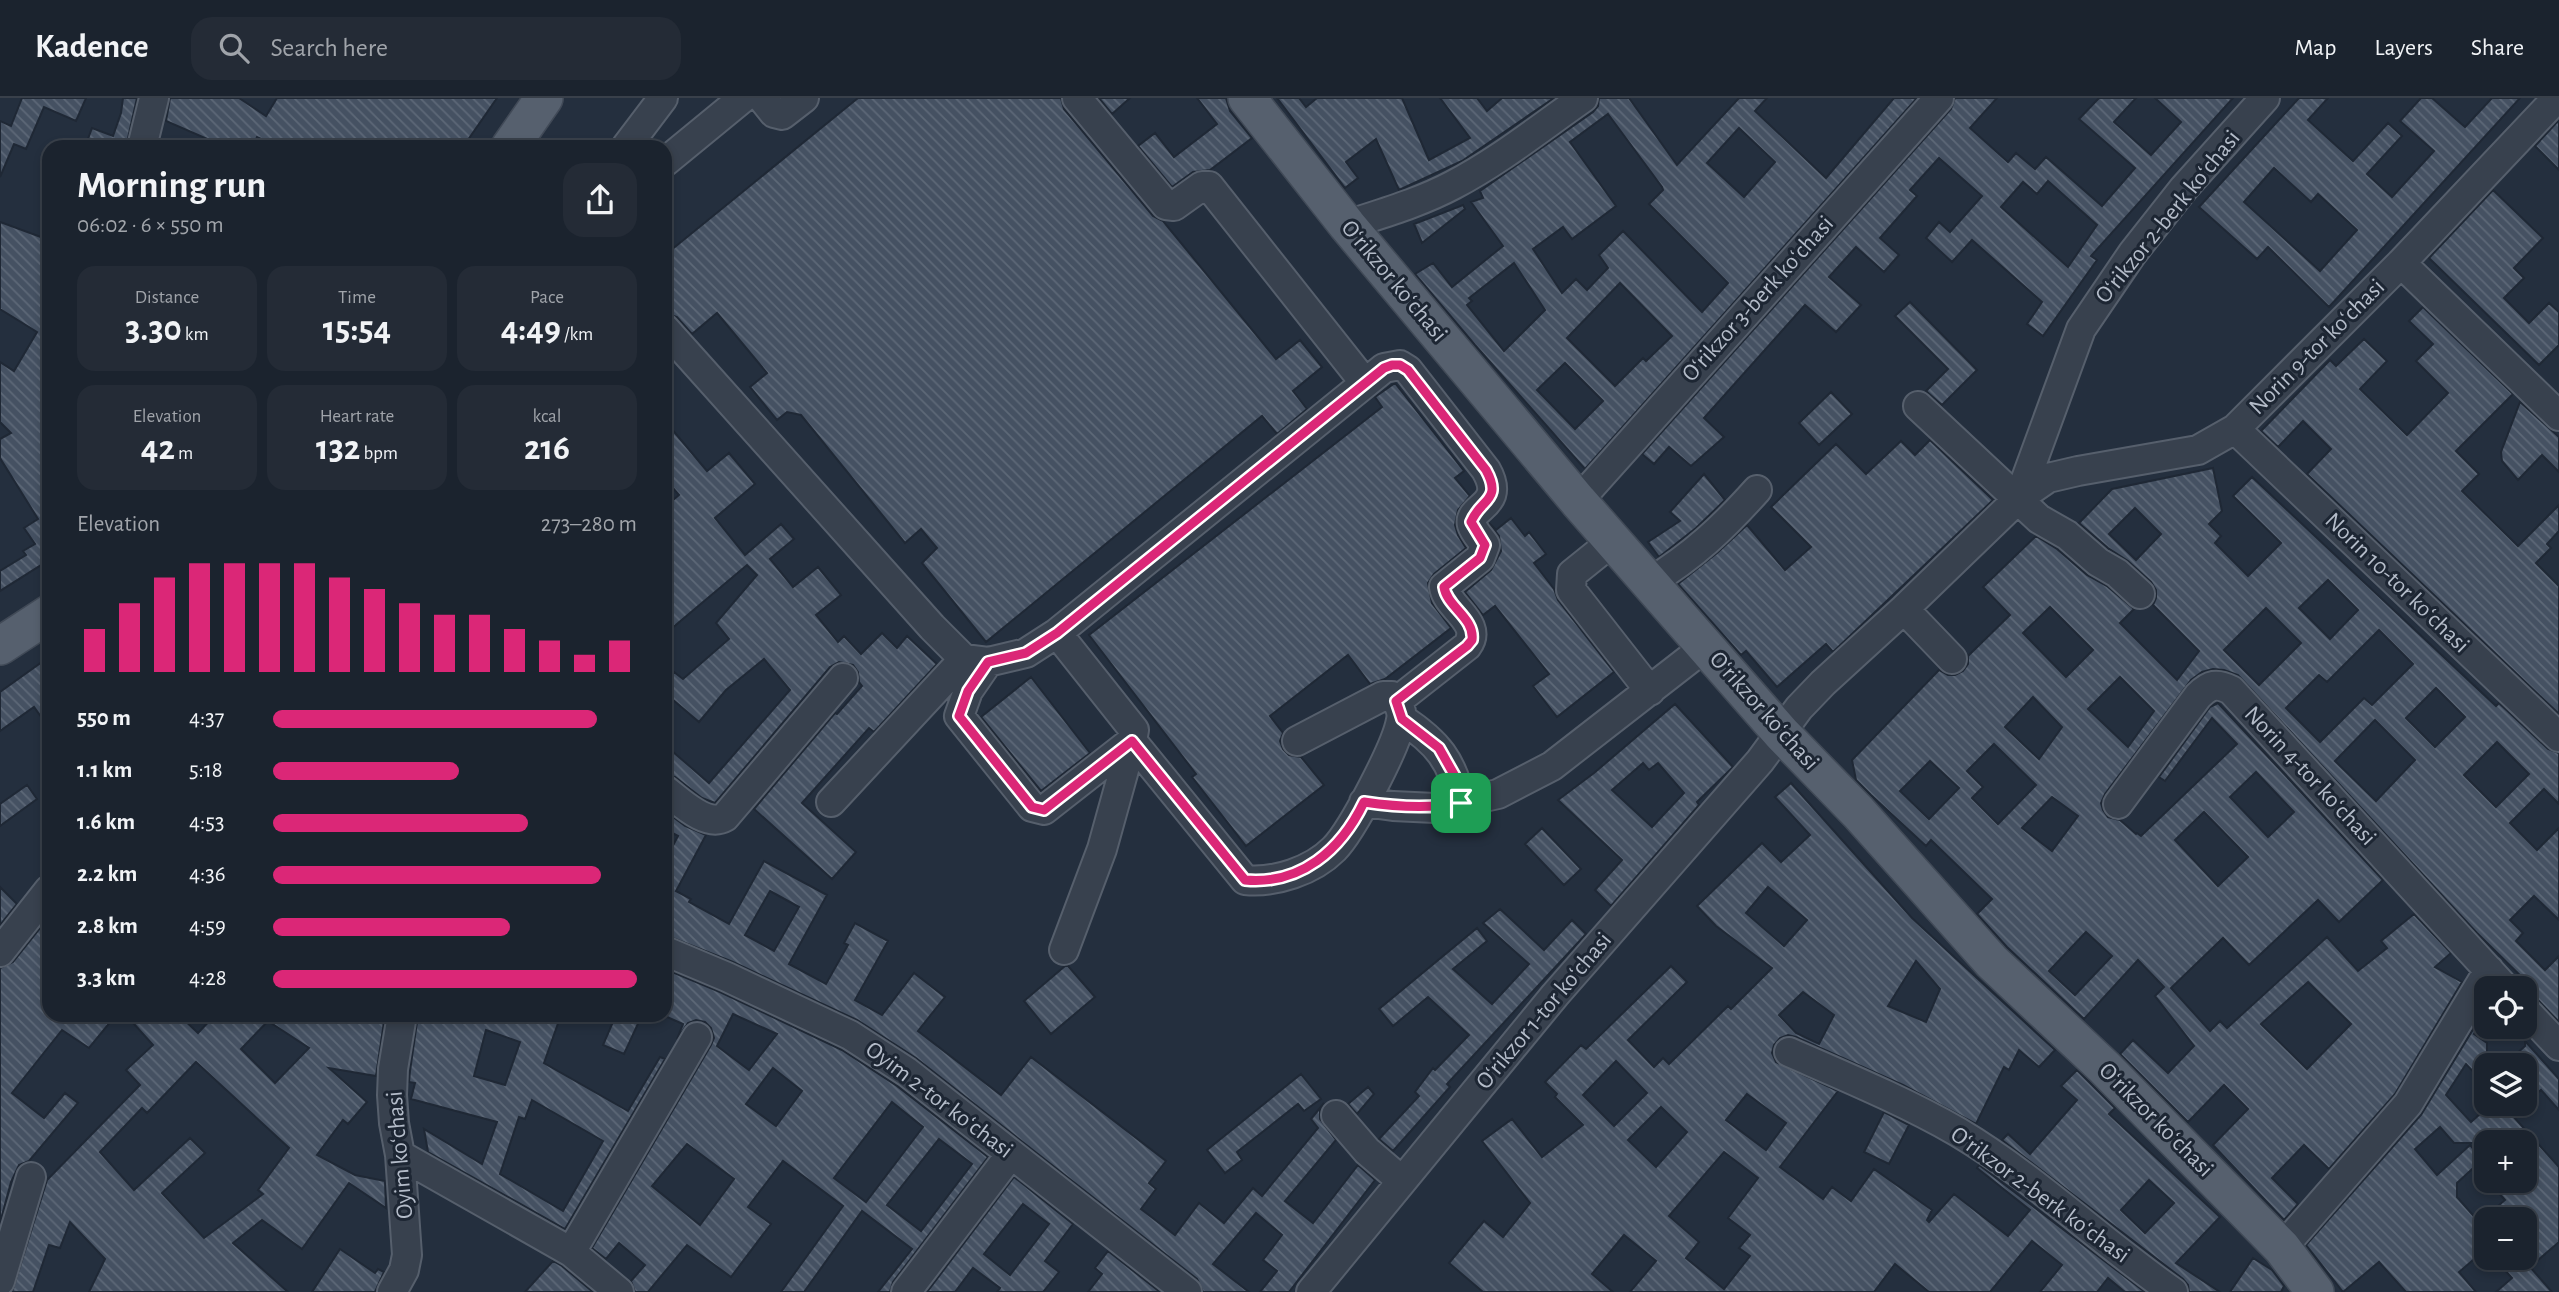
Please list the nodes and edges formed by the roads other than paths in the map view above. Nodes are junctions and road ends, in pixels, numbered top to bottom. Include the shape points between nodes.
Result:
1 (154, 98) edge
2 (544, 98) edge
3 (663, 98) edge
4 (743, 98) edge
5 (761, 98) edge
6 (804, 98) edge
7 (1077, 98) edge
8 (1247, 98) edge
9 (1583, 98) edge
10 (1939, 98) edge
11 (2265, 98) edge
12 (2557, 98) edge
13 (144, 140) edge
14 (515, 140) edge
15 (631, 140) edge
16 (672, 156) edge
17 (1347, 225) junction
18 (2401, 263) junction
19 (672, 338) edge
20 (1365, 383) junction
21 (1918, 407) dead end
22 (2559, 416) edge
23 (2235, 429) junction
24 (1757, 490) dead end
25 (2019, 498) junction
26 (1578, 501) junction
27 (1613, 541) junction
28 (1649, 583) junction
29 (2140, 594) dead end
30 (1904, 609) junction
31 (42, 619) edge
32 (1057, 633) junction
33 (0, 646) edge
34 (1705, 647) junction
35 (1951, 659) dead end
36 (976, 660) junction
37 (843, 678) dead end
38 (1650, 691) junction
39 (1399, 710) junction
40 (1782, 734) junction
41 (2559, 737) edge
42 (1132, 741) junction
43 (1297, 741) dead end
44 (672, 795) edge
45 (831, 802) dead end
46 (1364, 802) junction
47 (1461, 803) junction
48 (2118, 804) dead end
49 (42, 899) edge
50 (1064, 950) dead end
51 (0, 952) edge
52 (672, 954) edge
53 (2493, 976) edge
54 (2474, 1012) edge
55 (401, 1022) edge
56 (2537, 1023) edge
57 (697, 1037) dead end
58 (2559, 1046) edge
59 (1789, 1052) dead end
60 (1336, 1115) dead end
61 (1011, 1154) junction
62 (400, 1155) junction
63 (31, 1177) dead end
64 (1402, 1181) junction
65 (2282, 1248) junction
66 (571, 1252) junction
67 (0, 1281) edge
68 (392, 1292) edge
69 (619, 1292) edge
70 (906, 1292) edge
71 (1187, 1292) edge
72 (1311, 1292) edge
73 (2173, 1292) edge
74 (2315, 1292) edge

1 - 13 street
2 - 14 main road
3 - 15 street
4 - 16 street
5 - 6 street via 782,115
7 - 20 street via 1166,205 1174,206 1209,186
8 - 17 main road, Oʻrikzor koʻchasi
9 - 17 street via 1451,186
10 - 26 street, Oʻrikzor 3-berk koʻchasi
11 - 25 street, Oʻrikzor 2-berk koʻchasi via 2184,188 2081,329
12 - 18 street, Norin 9-tor koʻchasi
17 - 26 main road, Oʻrikzor koʻchasi
18 - 22 street
18 - 23 street, Norin 9-tor koʻchasi
19 - 36 street via 922,617
20 - 32 street
20 - 39 street via 1392,365 1408,370 1493,483 1487,502 1471,522 1485,545 1483,554 1444,587 1471,627 1472,640
21 - 25 street
23 - 25 street, Norin 9-tor koʻchasi via 2198,450 2063,473
23 - 41 street, Norin 10-tor koʻchasi
24 - 28 street via 1709,541
25 - 29 street via 2039,519 2067,535
25 - 30 street, Norin 9-tor koʻchasi
26 - 27 main road, Oʻrikzor koʻchasi
27 - 28 main road, Oʻrikzor koʻchasi
27 - 38 street via 1572,574 1571,590
28 - 34 main road, Oʻrikzor koʻchasi
30 - 35 street
30 - 40 street, Oʻrikzor 1-tor koʻchasi via 1823,682
31 - 33 main road
32 - 36 street via 1026,653
32 - 42 street via 1134,730
34 - 38 street
34 - 40 main road, Oʻrikzor koʻchasi
36 - 42 street via 959,716 1032,807 1044,810
36 - 45 street
37 - 44 street via 724,817 718,821 706,818
38 - 47 street via 1552,766 1498,794
39 - 43 street via 1392,696 1383,695
39 - 46 street
39 - 47 street via 1439,748 1456,778
40 - 64 street, Oʻrikzor 1-tor koʻchasi via 1555,995
40 - 65 main road, Oʻrikzor koʻchasi via 1992,962 2104,1067
42 - 46 street via 1245,880 1264,882 1311,866 1334,849
42 - 50 street via 1102,849
46 - 47 street via 1435,807
48 - 53 street, Norin 4-tor koʻchasi via 2198,696 2220,684 2231,690
49 - 51 street
52 - 61 street, Oyim 2-tor koʻchasi via 850,1035 906,1072
54 - 65 street via 2408,1104
55 - 62 street, Oyim koʻchasi via 393,1069
56 - 58 street
57 - 66 street
59 - 73 street, Oʻrikzor 2-berk koʻchasi via 1960,1133
60 - 64 street via 1367,1151
61 - 70 street
61 - 71 street, Oyim 2-tor koʻchasi
62 - 66 street
62 - 68 street, Oyim koʻchasi via 407,1255
63 - 67 street
64 - 72 street, Oʻrikzor 1-tor koʻchasi
65 - 74 main road, Oʻrikzor koʻchasi
66 - 69 street

